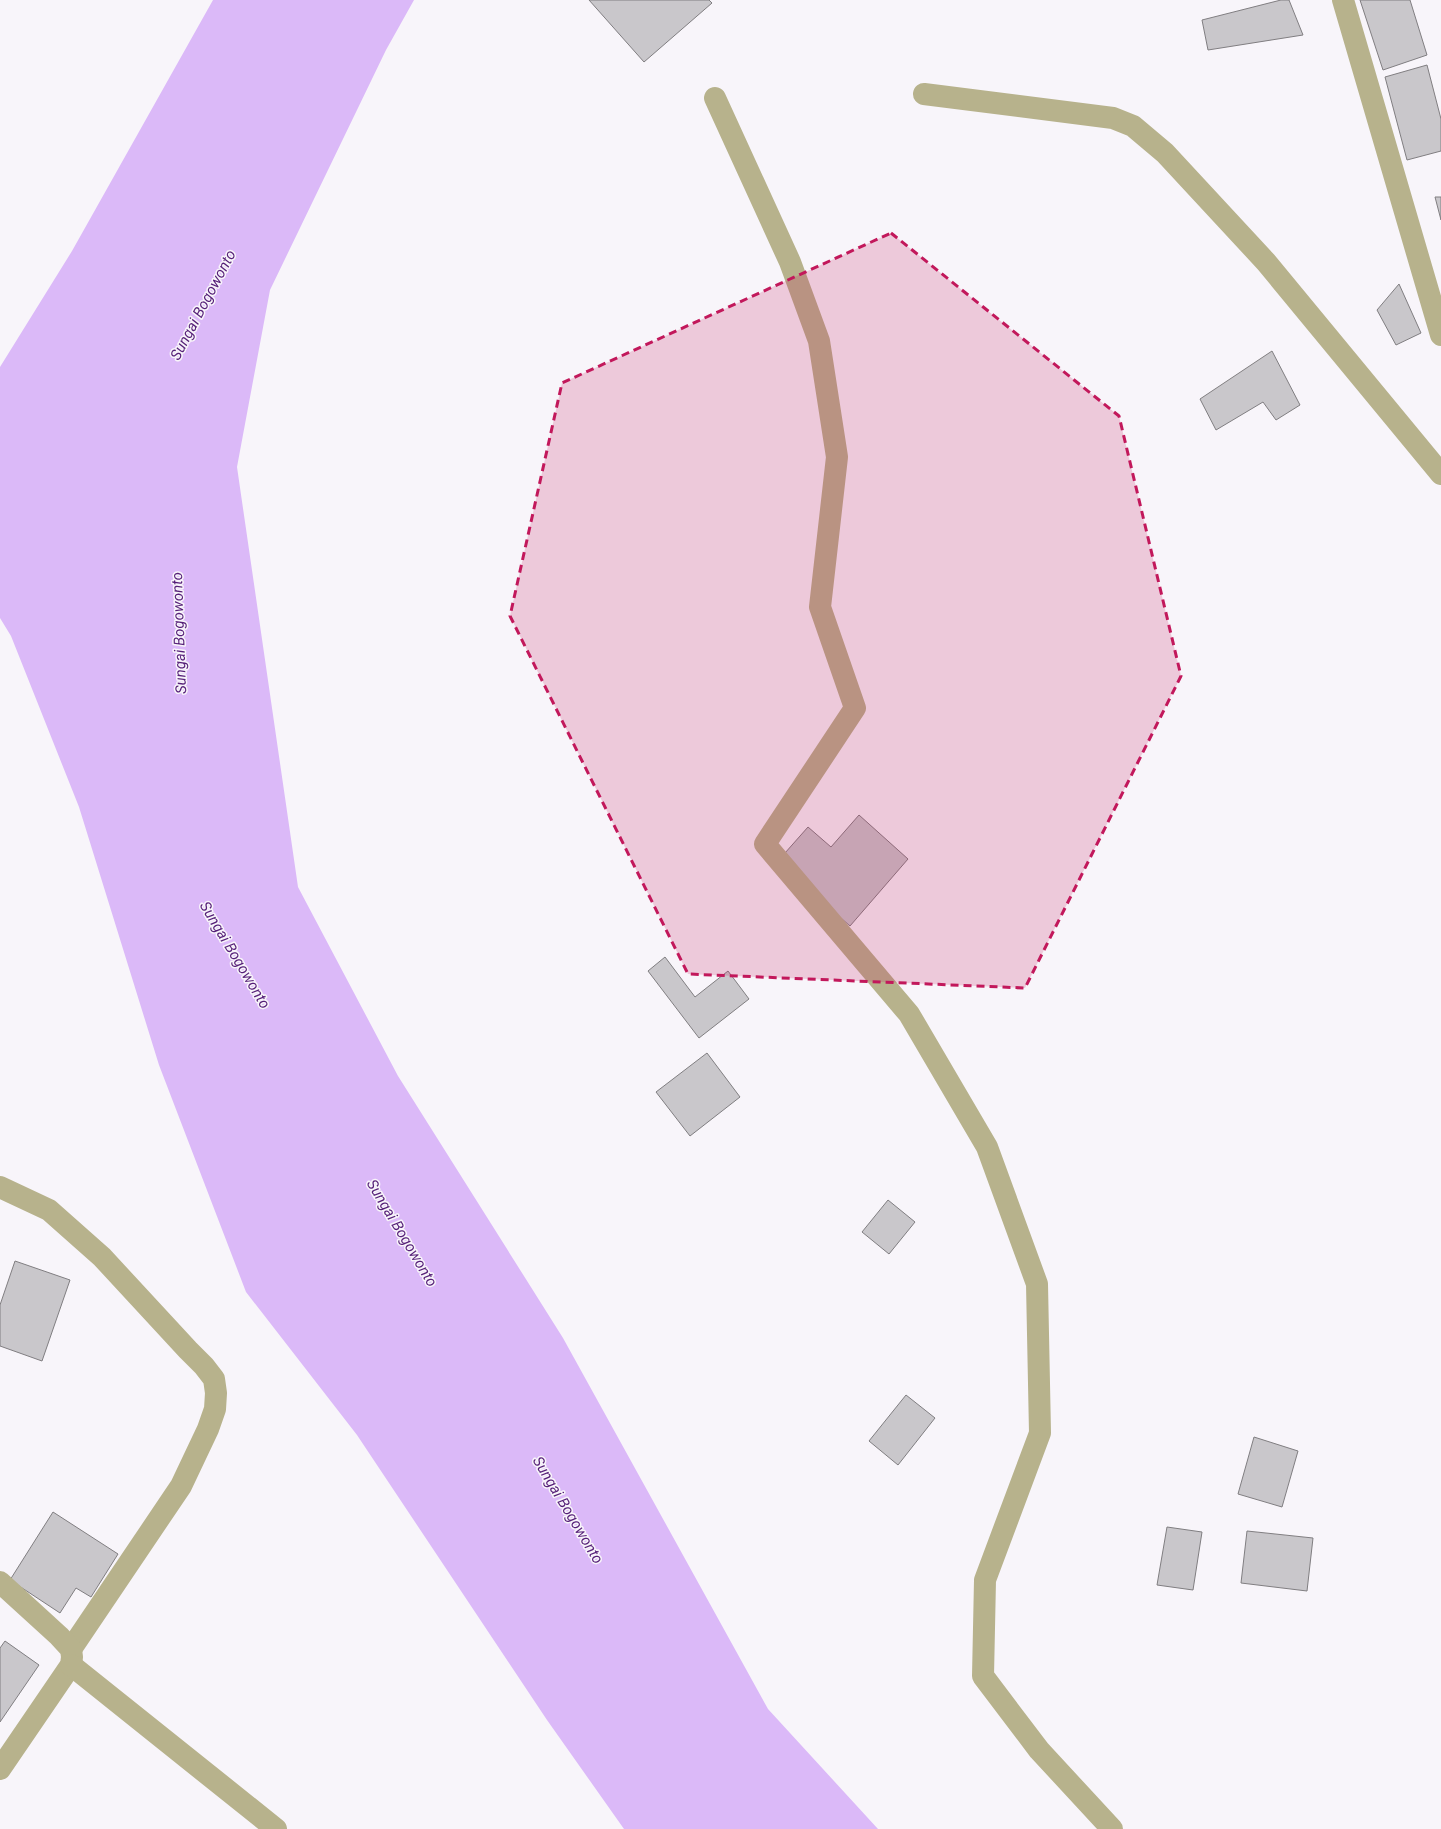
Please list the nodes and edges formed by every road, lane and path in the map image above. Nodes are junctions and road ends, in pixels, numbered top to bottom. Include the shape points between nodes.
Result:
1 (1343, 0) edge
2 (924, 94) dead end
3 (715, 98) dead end
4 (1441, 335) edge
5 (1441, 474) edge
6 (0, 1186) edge
7 (0, 1582) edge
8 (71, 1657) junction
9 (0, 1769) edge
10 (276, 1829) edge
11 (1112, 1829) edge

1 - 4 street
2 - 5 street via 1113,118 1133,126 1165,153 1266,262
3 - 11 street via 790,262 819,341 837,457 820,607 855,708 765,844 909,1014 987,1147 1037,1284 1040,1433 984,1580 983,1676 1039,1750
6 - 8 street via 49,1210 102,1257 214,1379 215,1409 181,1486
7 - 8 street
8 - 9 street
8 - 10 street

